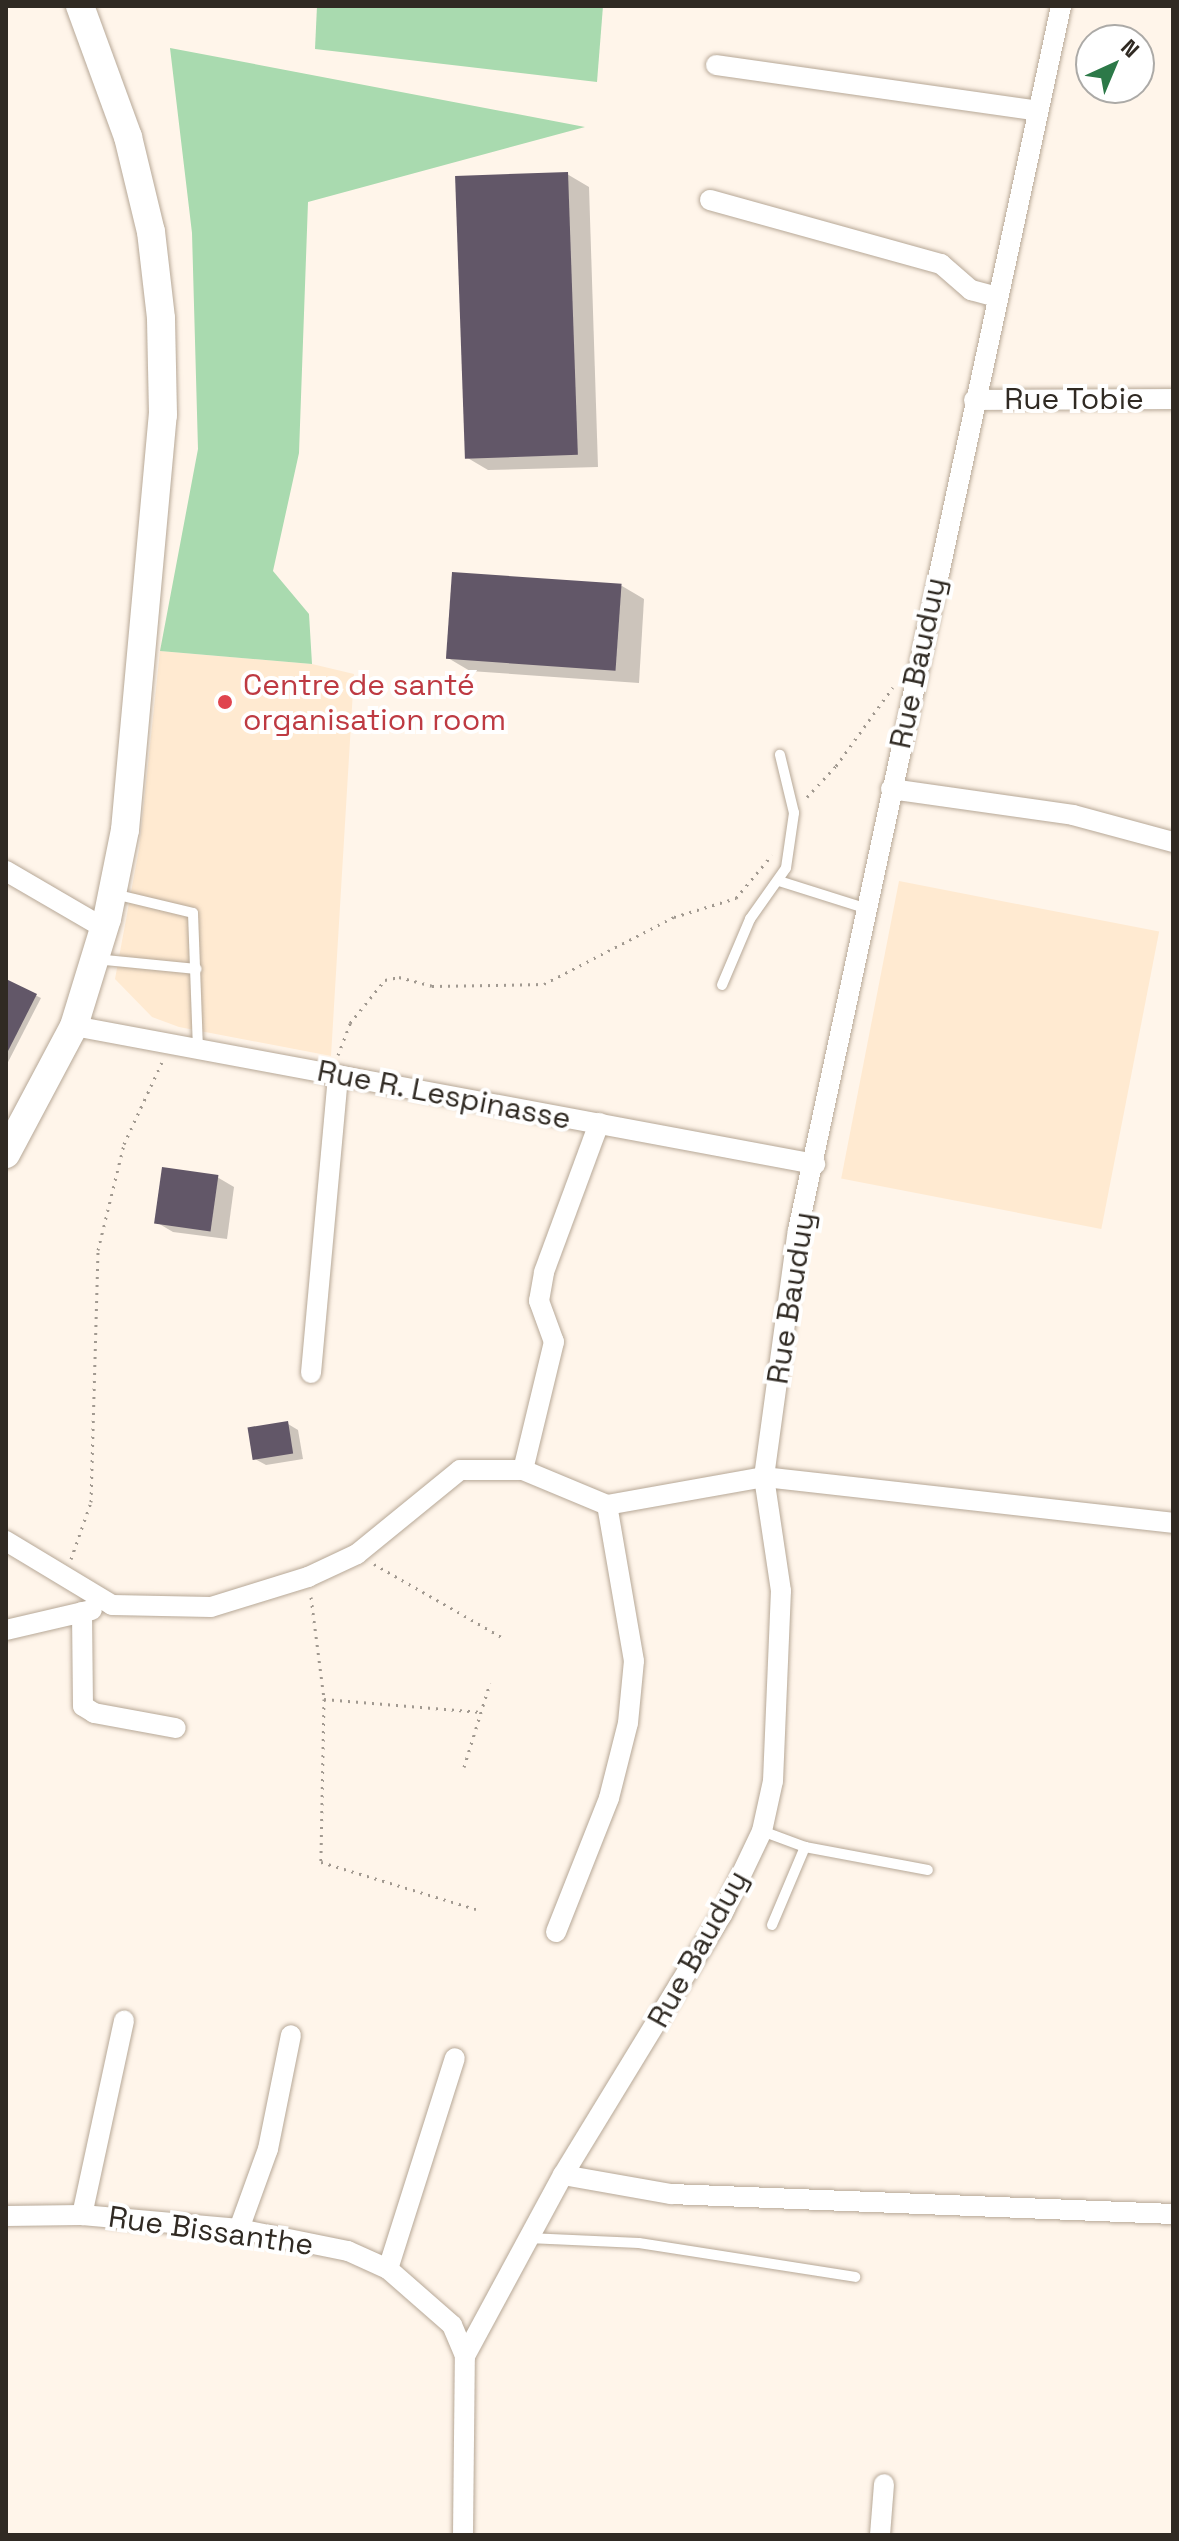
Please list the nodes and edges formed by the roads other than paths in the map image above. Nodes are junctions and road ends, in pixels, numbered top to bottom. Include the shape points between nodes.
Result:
1 (80, 6) edge
2 (1061, 6) edge
3 (716, 65) dead end
4 (1038, 111) junction
5 (710, 200) dead end
6 (997, 297) junction
7 (1173, 399) edge
8 (974, 400) junction
9 (780, 755) dead end
10 (891, 789) junction
11 (1173, 842) edge
12 (6, 871) edge
13 (779, 881) junction
14 (112, 894) junction
15 (868, 909) junction
16 (104, 928) junction
17 (95, 958) junction
18 (197, 969) junction
19 (722, 985) dead end
20 (74, 1026) junction
21 (198, 1049) junction
22 (334, 1074) junction
23 (599, 1123) junction
24 (6, 1154) edge
25 (815, 1164) junction
26 (311, 1373) dead end
27 (523, 1470) junction
28 (764, 1477) junction
29 (607, 1505) junction
30 (1173, 1523) edge
31 (6, 1541) edge
32 (112, 1605) junction
33 (82, 1612) junction
34 (6, 1630) edge
35 (176, 1728) dead end
36 (762, 1831) junction
37 (805, 1847) junction
38 (928, 1870) dead end
39 (772, 1925) dead end
40 (556, 1932) dead end
41 (124, 2020) dead end
42 (291, 2035) dead end
43 (455, 2058) dead end
44 (563, 2175) junction
45 (1173, 2214) edge
46 (82, 2215) junction
47 (6, 2216) edge
48 (239, 2229) junction
49 (528, 2238) junction
50 (388, 2269) junction
51 (855, 2277) dead end
52 (465, 2356) junction
53 (884, 2484) dead end
54 (463, 2535) edge
55 (880, 2535) edge

1 - 14 main road via 128,137 151,232 161,318 163,415 125,830
2 - 4 street, Rue Bauduy
3 - 4 street
4 - 6 street, Rue Bauduy
5 - 6 street via 941,264 971,290
6 - 8 street, Rue Bauduy
7 - 8 street, Rue Tobie
8 - 10 street, Rue Bauduy
9 - 13 lane via 794,813
10 - 11 street via 1073,815
10 - 15 street, Rue Bauduy
12 - 16 street
13 - 15 lane
13 - 19 lane via 750,919
14 - 16 main road
14 - 18 lane via 193,913
15 - 25 street, Rue Bauduy
16 - 17 main road
17 - 18 lane
17 - 20 main road
18 - 21 lane
20 - 21 street, Rue R. Lespinasse
20 - 24 main road
21 - 22 street, Rue R. Lespinasse
22 - 23 street, Rue R. Lespinasse
22 - 26 street
23 - 25 street, Rue R. Lespinasse
23 - 27 street via 544,1272 539,1301 554,1342
25 - 28 street, Rue Bauduy via 798,1230
27 - 29 street
27 - 32 street via 460,1470 357,1554 308,1577 211,1607
28 - 29 street
28 - 30 street
28 - 36 street, Rue Bauduy via 781,1591 773,1781
29 - 40 street via 634,1661 628,1723 609,1798
31 - 32 street
32 - 33 street
33 - 34 street
33 - 35 street via 83,1706 94,1713
36 - 37 lane
36 - 44 street, Rue Bauduy via 722,1915
37 - 38 lane
37 - 39 lane
41 - 46 street
42 - 48 street via 268,2149
43 - 50 street
44 - 45 street via 671,2194
44 - 49 street, Rue Bauduy
46 - 47 street, Rue Bissanthe
46 - 48 street, Rue Bissanthe
48 - 50 street, Rue Bissanthe via 348,2251
49 - 51 lane via 639,2243
49 - 52 street, Rue Bauduy
50 - 52 street, Rue Bissanthe via 452,2325
52 - 54 street, Rue Bauduy
53 - 55 street

